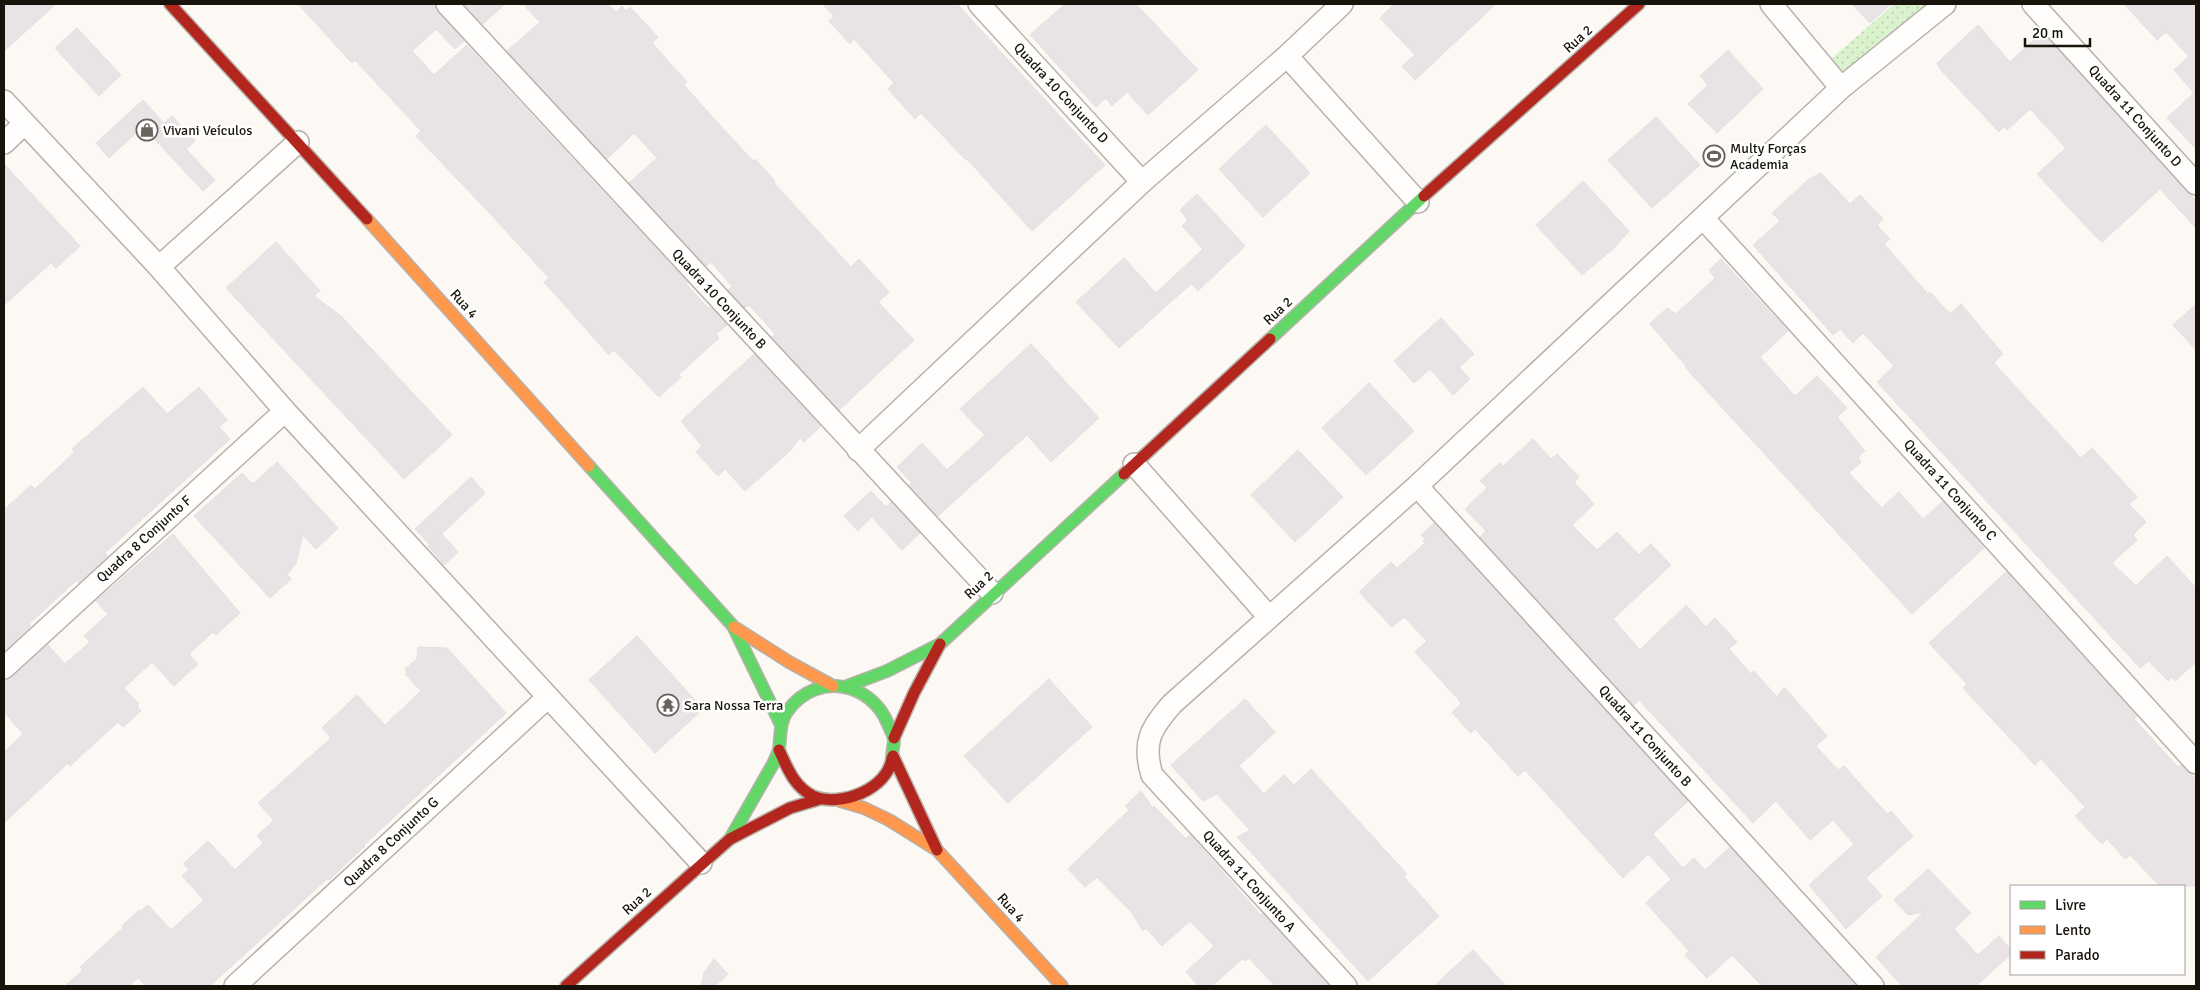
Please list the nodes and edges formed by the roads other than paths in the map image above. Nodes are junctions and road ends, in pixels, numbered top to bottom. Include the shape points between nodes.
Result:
1 (170, 4) edge
2 (447, 4) edge
3 (979, 4) edge
4 (1342, 4) edge
5 (1639, 4) edge
6 (1771, 4) edge
7 (1945, 4) edge
8 (2033, 4) edge
9 (1287, 56) junction
10 (1841, 88) junction
11 (4, 101) edge
12 (24, 124) junction
13 (298, 142) junction
14 (4, 143) edge
15 (1142, 182) junction
16 (2196, 184) edge
17 (1418, 202) junction
18 (1703, 218) junction
19 (159, 266) junction
20 (285, 411) junction
21 (858, 450) junction
22 (1134, 464) junction
23 (1417, 486) junction
24 (992, 593) junction
25 (1269, 617) junction
26 (733, 626) junction
27 (940, 644) junction
28 (4, 668) edge
29 (833, 686) junction
30 (846, 686) junction
31 (548, 697) junction
32 (781, 725) junction
33 (894, 738) junction
34 (779, 750) junction
35 (893, 756) junction
36 (2196, 763) edge
37 (820, 799) junction
38 (840, 801) junction
39 (730, 839) junction
40 (937, 850) junction
41 (701, 863) junction
42 (235, 986) edge
43 (566, 986) edge
44 (1062, 986) edge
45 (1346, 986) edge
46 (1873, 986) edge

1 - 13 street, Rua 4
2 - 21 street, Quadra 10 Conjunto B
3 - 15 street, Quadra 10 Conjunto D
4 - 9 street
5 - 17 street, Rua 2
6 - 10 street
7 - 10 street
8 - 16 street, Quadra 11 Conjunto D
9 - 15 street
9 - 17 street
10 - 18 street
11 - 12 street
12 - 14 street
12 - 19 street
13 - 19 street
13 - 26 street, Rua 4
15 - 21 street
17 - 22 street, Rua 2
18 - 23 street
18 - 36 street, Quadra 11 Conjunto C
19 - 20 street
20 - 28 street, Quadra 8 Conjunto F
20 - 31 street
21 - 24 street, Quadra 10 Conjunto B
22 - 24 street, Rua 2
22 - 25 street
23 - 25 street
23 - 46 street, Quadra 11 Conjunto B
24 - 27 street, Rua 2
25 - 45 street, Quadra 11 Conjunto A via 1172,704 1154,725 1147,758 1152,775
26 - 29 street
26 - 32 street
27 - 30 street via 887,671
27 - 33 street
29 - 30 street
29 - 32 street via 816,689 801,697
30 - 33 street via 879,704 889,720
31 - 41 street
31 - 42 street, Quadra 8 Conjunto G
32 - 34 street
33 - 35 street
34 - 37 street via 783,766 792,780
34 - 39 street via 762,788
35 - 38 street via 886,773 874,787 858,797
35 - 40 street
37 - 38 street
37 - 39 street via 790,808
38 - 40 street via 889,820
39 - 41 street, Rua 2
40 - 44 street, Rua 4
41 - 43 street, Rua 2

